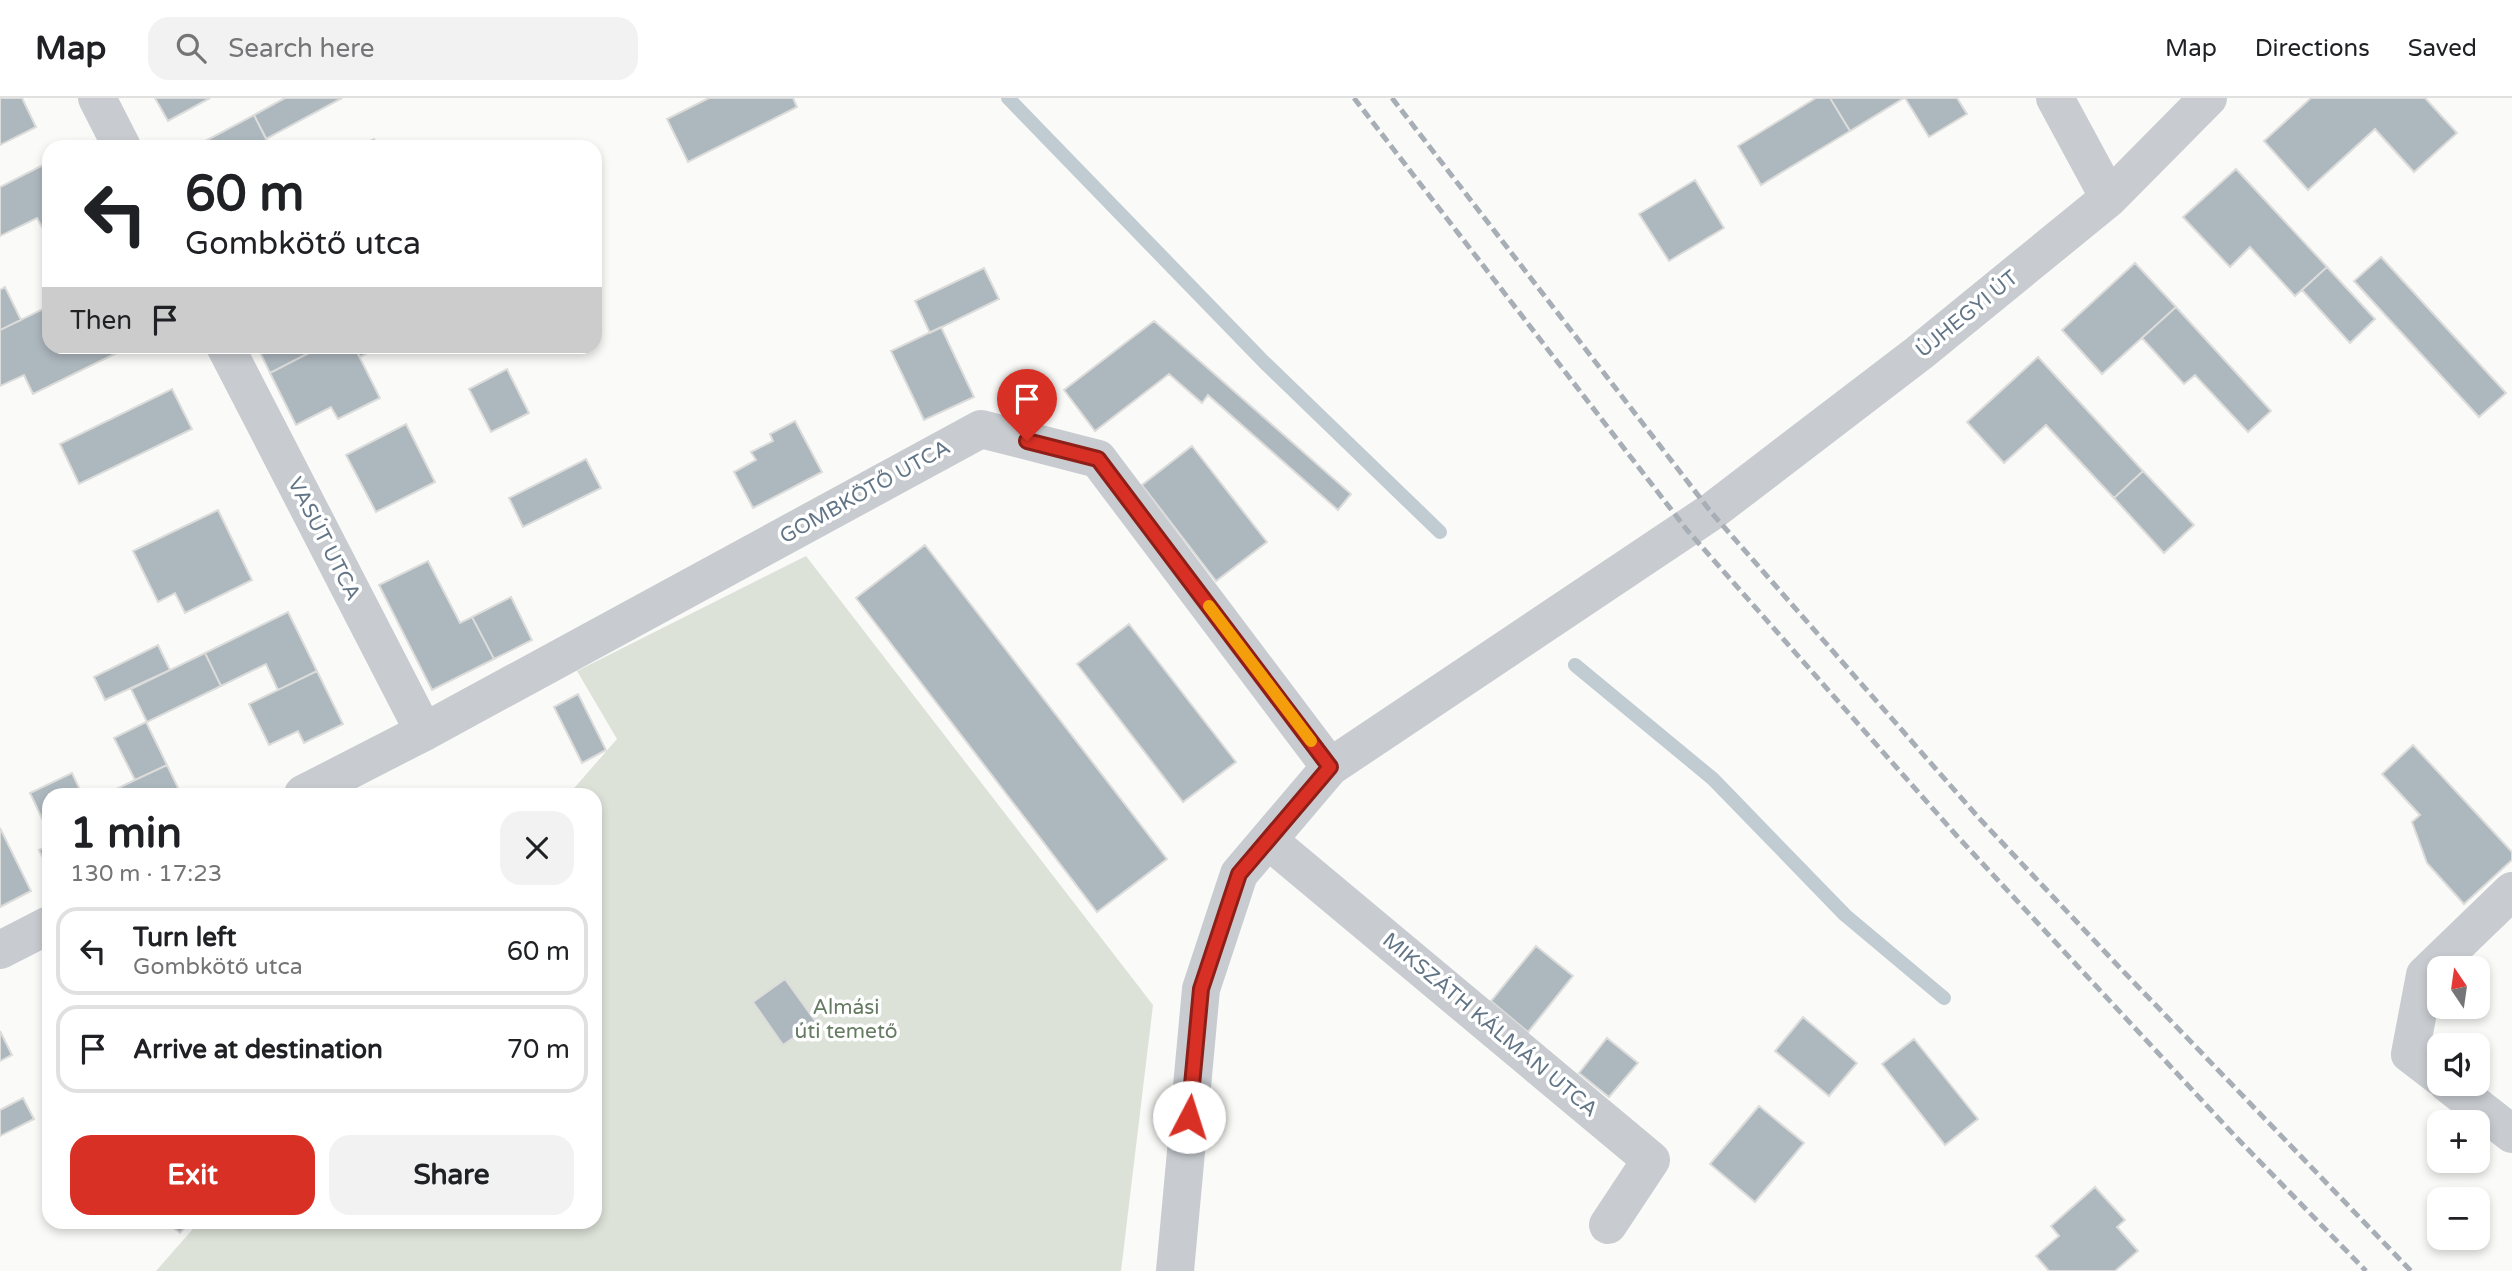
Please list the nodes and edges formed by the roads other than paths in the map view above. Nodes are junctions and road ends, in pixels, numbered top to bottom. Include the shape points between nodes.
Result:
1 (97, 98) edge
2 (2055, 98) edge
3 (2208, 98) edge
4 (118, 140) edge
5 (2109, 198) junction
6 (229, 354) edge
7 (424, 732) junction
8 (1330, 767) junction
9 (315, 788) edge
10 (1268, 840) junction
11 (2512, 891) edge
12 (42, 929) edge
13 (0, 950) edge
14 (2427, 1067) edge
15 (2464, 1096) edge
16 (2512, 1134) edge
17 (1608, 1225) dead end
18 (1175, 1271) edge

1 - 4 street
2 - 5 street
3 - 5 street, ÚJHEGYI ÚT
5 - 8 street, ÚJHEGYI ÚT via 1919,353 1711,512
6 - 7 street, VASÚT UTCA
7 - 8 street, GOMBKÖTŐ UTCA via 981,429 1098,459
7 - 9 street, GOMBKÖTŐ UTCA
8 - 10 street
10 - 17 street, MIKSZÁTH KÁLMÁN UTCA via 1651,1160
10 - 18 street via 1239,874 1201,989
11 - 14 street via 2425,975 2410,1054
12 - 13 street
15 - 16 street

